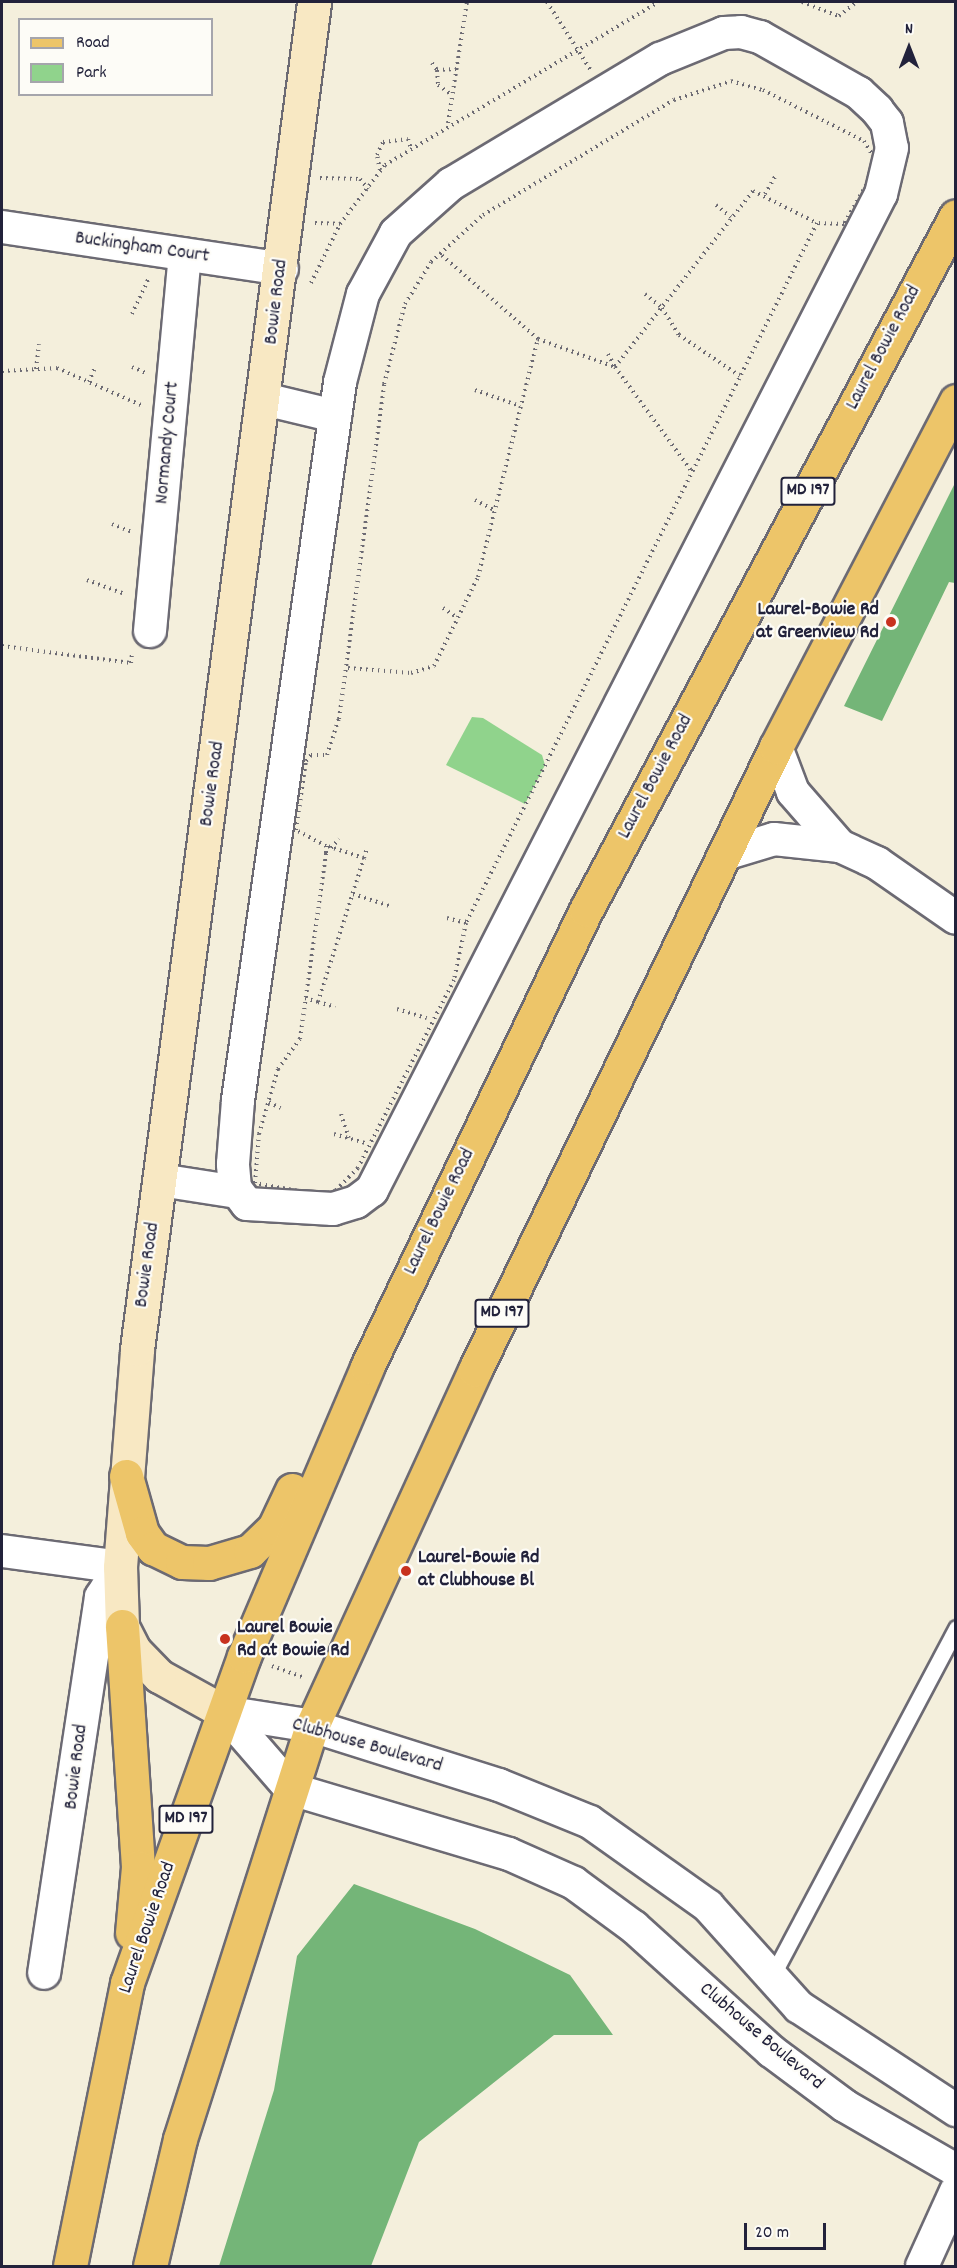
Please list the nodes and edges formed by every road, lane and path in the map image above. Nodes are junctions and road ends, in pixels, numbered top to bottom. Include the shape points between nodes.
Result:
1 (314, 2) edge
2 (466, 2) edge
3 (547, 2) edge
4 (658, 2) edge
5 (802, 2) edge
6 (856, 2) edge
7 (575, 47) junction
8 (432, 63) dead end
9 (456, 69) junction
10 (437, 70) junction
11 (605, 92) junction
12 (452, 94) junction
13 (448, 124) junction
14 (411, 148) junction
15 (380, 170) junction
16 (292, 175) junction
17 (775, 177) dead end
18 (368, 189) junction
19 (765, 194) junction
20 (716, 205) dead end
21 (956, 216) edge
22 (731, 217) junction
23 (817, 223) junction
24 (2, 227) edge
25 (439, 253) junction
26 (185, 255) junction
27 (282, 269) junction
28 (152, 270) dead end
29 (311, 283) dead end
30 (645, 294) dead end
31 (662, 308) junction
32 (132, 314) dead end
33 (538, 339) junction
34 (39, 344) dead end
35 (608, 354) dead end
36 (95, 368) dead end
37 (615, 368) junction
38 (36, 369) junction
39 (2, 371) edge
40 (741, 376) junction
41 (89, 382) junction
42 (475, 390) dead end
43 (264, 399) junction
44 (956, 401) edge
45 (520, 406) junction
46 (171, 412) junction
47 (336, 417) junction
48 (692, 472) junction
49 (475, 500) dead end
50 (494, 510) junction
51 (87, 580) dead end
52 (137, 598) dead end
53 (443, 608) dead end
54 (458, 618) junction
55 (142, 637) joint
56 (2, 646) edge
57 (348, 668) junction
58 (776, 747) junction
59 (339, 839) dead end
60 (840, 846) junction
61 (329, 847) junction
62 (367, 848) dead end
63 (725, 854) junction
64 (364, 858) junction
65 (353, 894) junction
66 (390, 906) dead end
67 (447, 918) dead end
68 (956, 918) edge
69 (466, 923) junction
70 (305, 998) junction
71 (318, 1002) junction
72 (335, 1007) dead end
73 (397, 1010) dead end
74 (434, 1020) junction
75 (269, 1102) junction
76 (280, 1108) dead end
77 (341, 1114) dead end
78 (334, 1134) dead end
79 (349, 1139) junction
80 (371, 1145) junction
81 (160, 1180) junction
82 (237, 1192) junction
83 (367, 1367) junction
84 (126, 1476) junction
85 (2, 1551) edge
86 (120, 1567) junction
87 (122, 1626) junction
88 (956, 1628) edge
89 (272, 1666) dead end
90 (303, 1677) dead end
91 (224, 1712) junction
92 (312, 1726) junction
93 (291, 1789) junction
94 (44, 1973) dead end
95 (770, 1980) junction
96 (127, 1983) junction
97 (956, 2110) edge
98 (956, 2170) edge
99 (956, 2191) edge
100 (70, 2266) edge
101 (150, 2266) edge
102 (922, 2266) edge

1 - 16 street, Bowie Road
2 - 9 path
3 - 7 path
4 - 7 path
5 - 6 path via 839,16
7 - 11 path
7 - 13 path
8 - 10 path
9 - 10 path
9 - 12 path
10 - 12 path via 440,89
11 - 47 street via 451,184 396,233 354,318
11 - 82 street via 700,41 724,33 760,37 859,93 877,110 892,135 889,174 372,1190 356,1202 333,1209 247,1204
12 - 13 path
13 - 14 path
14 - 15 path
14 - 15 path via 405,136 383,142 376,155
15 - 18 path
16 - 18 path via 360,179
16 - 27 street, Bowie Road
17 - 19 path
18 - 29 path via 340,224
19 - 22 path via 753,191
19 - 23 path
20 - 22 path
21 - 83 main road, Laurel Bowie Road / MD 197 via 586,910
22 - 31 path
23 - 25 path via 844,224 878,155 864,141 771,94 731,81 674,100 483,215
23 - 40 path
24 - 26 street, Buckingham Court
25 - 33 path
25 - 57 path via 405,304 394,332
26 - 27 street, Buckingham Court
26 - 46 street, Normandy Court
27 - 43 street, Bowie Road
28 - 32 path
30 - 31 path
31 - 37 path
31 - 40 path via 679,335
33 - 37 path
33 - 45 path
34 - 38 path
35 - 37 path
36 - 41 path
37 - 48 path
38 - 39 path
38 - 41 path via 57,368
40 - 48 path
41 - 46 path via 155,411
42 - 45 path
43 - 47 street
43 - 81 street, Bowie Road
44 - 58 main road, MD 197
45 - 50 path
46 - 55 street, Normandy Court
47 - 82 street via 238,1100 232,1164
48 - 69 path
49 - 50 path
50 - 54 path via 478,577
51 - 52 path
53 - 54 path
54 - 57 path via 434,666 425,672
55 - 56 path via 131,663
57 - 61 path via 331,747 327,755 311,755 306,761 296,830
58 - 60 street via 793,792
58 - 63 main road, MD 197
59 - 61 path
60 - 63 street via 774,839
60 - 68 street via 877,863
61 - 64 path
61 - 70 path
62 - 64 path
63 - 92 main road, MD 197 via 475,1370
64 - 65 path
65 - 66 path
65 - 71 path
67 - 69 path
69 - 74 path via 459,966
70 - 71 path
70 - 75 path via 300,1040 278,1069
71 - 72 path
73 - 74 path
74 - 80 path
75 - 76 path
75 - 80 path via 253,1164 255,1183 320,1195 335,1191
77 - 79 path
78 - 79 path
79 - 80 path
81 - 82 street
81 - 84 street, Bowie Road
83 - 84 main road via 346,1378 334,1396 279,1518 250,1551 209,1563 169,1559 142,1533
83 - 91 main road, Laurel Bowie Road / MD 197
84 - 86 street, Bowie Road
85 - 86 street
86 - 87 street, Bowie Road
86 - 94 street, Bowie Road via 100,1597
87 - 91 street, Bowie Road via 134,1650 159,1676
87 - 96 main road via 138,1867
88 - 95 lane
89 - 90 path
91 - 92 street, Clubhouse Boulevard
91 - 93 street
91 - 96 main road, Laurel Bowie Road / MD 197
92 - 93 main road, MD 197
92 - 95 street, Clubhouse Boulevard via 499,1785 590,1822 708,1906
93 - 98 street, Clubhouse Boulevard via 508,1854 574,1883 634,1927 771,2051 845,2106
93 - 101 main road, MD 197 via 186,2117
95 - 97 street, Clubhouse Boulevard via 838,2037
96 - 100 main road, Laurel Bowie Road / MD 197
99 - 102 street

